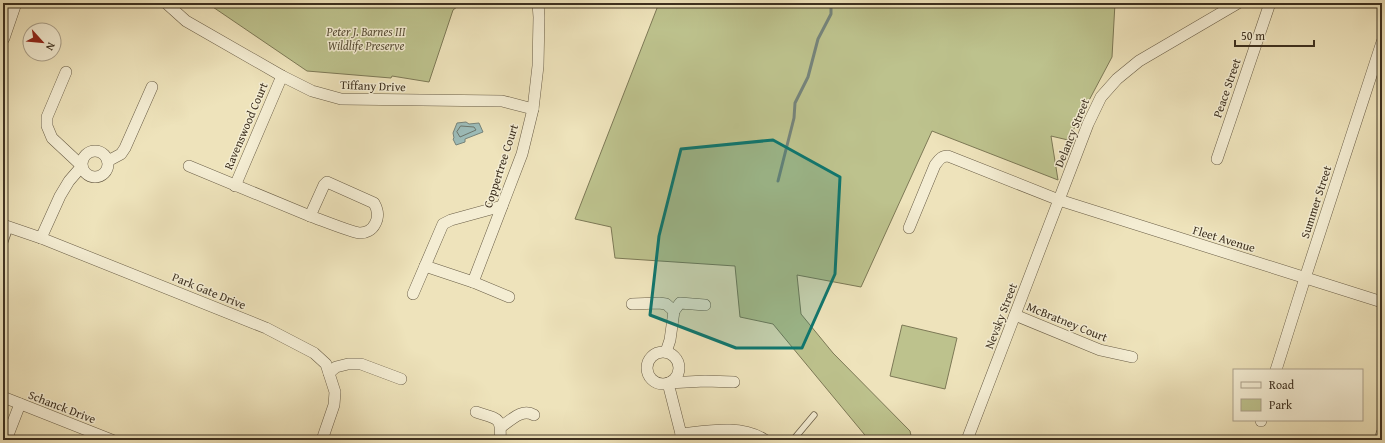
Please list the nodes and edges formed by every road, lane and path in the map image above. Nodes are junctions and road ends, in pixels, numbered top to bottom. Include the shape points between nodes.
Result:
1 (15, 3) edge
2 (166, 3) edge
3 (538, 3) edge
4 (1238, 3) edge
5 (1270, 3) edge
6 (3, 38) edge
7 (1382, 42) edge
8 (66, 72) dead end
9 (282, 76) junction
10 (152, 87) dead end
11 (533, 109) junction
12 (1217, 159) dead end
13 (108, 161) junction
14 (82, 166) junction
15 (188, 166) dead end
16 (234, 186) junction
17 (1059, 200) junction
18 (502, 206) junction
19 (310, 216) junction
20 (7, 226) edge
21 (909, 228) dead end
22 (42, 238) junction
23 (3, 247) edge
24 (425, 266) junction
25 (1305, 278) junction
26 (473, 282) junction
27 (413, 294) dead end
28 (509, 297) dead end
29 (1382, 302) edge
30 (632, 304) dead end
31 (706, 305) dead end
32 (674, 311) junction
33 (1015, 315) junction
34 (666, 352) junction
35 (1132, 357) dead end
36 (1276, 369) edge
37 (329, 373) junction
38 (401, 379) dead end
39 (734, 382) dead end
40 (668, 383) junction
41 (3, 397) edge
42 (20, 404) junction
43 (476, 412) dead end
44 (534, 415) dead end
45 (814, 415) dead end
46 (501, 427) junction
47 (1382, 433) edge
48 (681, 437) edge
49 (6, 440) edge
50 (112, 440) edge
51 (322, 440) edge
52 (500, 440) edge
53 (765, 440) edge
54 (793, 440) edge
55 (968, 440) edge
56 (1380, 440) edge

1 - 6 street
2 - 9 street, Tiffany Drive via 186,21
3 - 11 street, Coppertree Court via 538,66
4 - 17 street, Delancy Street via 1139,61 1101,96
5 - 12 street, Peace Street
7 - 25 street, Summer Street
8 - 14 street via 47,117 47,126 52,138
9 - 11 street, Tiffany Drive via 312,91 341,99 502,101
9 - 16 street, Ravenswood Court
10 - 13 street via 125,148 121,154
11 - 18 street, Coppertree Court via 522,154
13 - 14 street via 104,154 91,152 84,157
13 - 14 street via 105,173 98,177 86,174
14 - 22 street via 60,196
15 - 16 street
16 - 19 street
17 - 21 street, Fleet Avenue via 944,156 933,169
17 - 25 street, Fleet Avenue
17 - 33 street, Nevsky Street
18 - 24 street via 443,224
18 - 26 street, Coppertree Court
19 - 19 street via 358,233 369,231 375,226 378,218 374,203 328,182 324,185
20 - 22 street, Park Gate Drive
20 - 23 lane
22 - 37 street, Park Gate Drive via 266,328 314,353 326,364
24 - 26 street
24 - 27 street
25 - 29 street, Fleet Avenue
25 - 36 street, Summer Street
26 - 28 street
30 - 32 street via 666,304
31 - 32 street via 680,302
32 - 34 street
33 - 35 street, McBratney Court via 1100,350
33 - 55 street, Nevsky Street
34 - 40 street via 675,357 679,366 677,377
34 - 40 street via 655,353 646,367 653,381 658,384
37 - 38 street via 336,367 361,364
37 - 51 street, Park Gate Drive via 335,392 334,405
39 - 40 street
40 - 48 street
41 - 42 street, Schanck Drive
42 - 49 street
42 - 50 street, Schanck Drive
43 - 46 street via 496,418
44 - 46 street via 529,412 518,415
45 - 54 lane
46 - 52 street
47 - 56 street
48 - 53 street via 719,430 744,432

